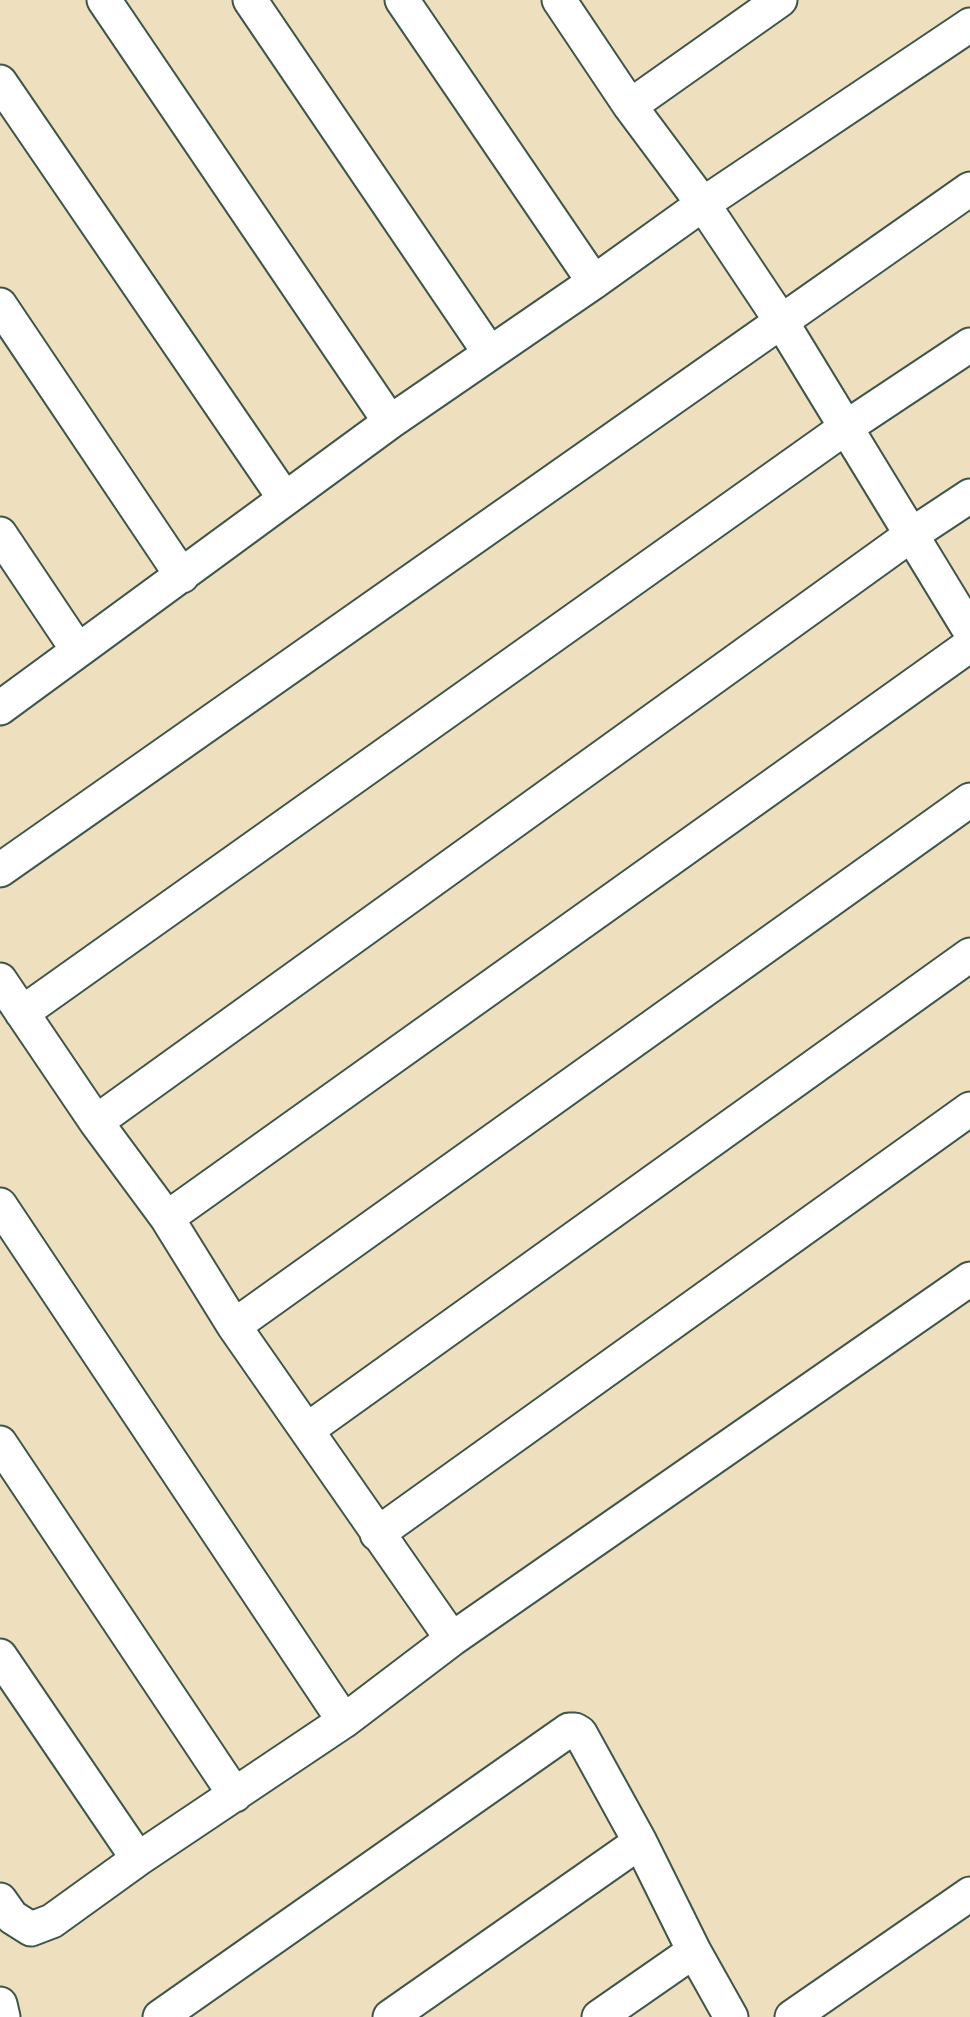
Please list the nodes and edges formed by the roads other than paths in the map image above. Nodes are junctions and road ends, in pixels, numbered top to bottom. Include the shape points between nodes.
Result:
1 (104, 0) edge
2 (250, 0) edge
3 (402, 0) edge
4 (559, 0) edge
5 (780, 0) edge
6 (970, 25) edge
7 (0, 82) edge
8 (630, 106) junction
9 (970, 188) edge
10 (703, 204) junction
11 (594, 282) junction
12 (0, 305) edge
13 (781, 321) junction
14 (970, 345) edge
15 (489, 352) junction
16 (390, 422) junction
17 (845, 428) junction
18 (970, 496) edge
19 (285, 499) junction
20 (0, 534) edge
21 (911, 535) junction
22 (182, 576) junction
23 (970, 631) edge
24 (970, 645) edge
25 (77, 649) junction
26 (0, 708) edge
27 (970, 800) edge
28 (0, 870) edge
29 (970, 955) edge
30 (0, 980) edge
31 (22, 1013) junction
32 (970, 1109) edge
33 (96, 1122) junction
34 (0, 1205) edge
35 (167, 1218) junction
36 (970, 1279) edge
37 (234, 1326) junction
38 (307, 1430) junction
39 (0, 1443) edge
40 (377, 1534) junction
41 (452, 1639) junction
42 (0, 1656) edge
43 (344, 1721) junction
44 (234, 1795) junction
45 (640, 1842) junction
46 (138, 1859) junction
47 (970, 1894) edge
48 (0, 1900) edge
49 (694, 1951) junction
50 (0, 2004) edge
51 (3, 2017) edge
52 (159, 2017) edge
53 (390, 2017) edge
54 (598, 2017) edge
55 (732, 2017) edge
56 (792, 2017) edge

1 - 16 street
2 - 15 street
3 - 11 street
4 - 8 street
5 - 8 street
6 - 10 street
7 - 19 street
8 - 10 street
9 - 13 street
10 - 11 street
10 - 13 street
11 - 15 street
12 - 22 street
13 - 17 street
13 - 28 street
14 - 17 street
15 - 16 street
16 - 19 street
17 - 21 street
17 - 31 street
18 - 21 street
19 - 22 street
20 - 25 street
21 - 23 street
21 - 33 street
22 - 25 street
24 - 35 street
25 - 26 street
27 - 37 street
29 - 38 street
30 - 31 street
31 - 33 street
32 - 40 street
33 - 35 street
34 - 43 street
35 - 37 street
36 - 41 street
37 - 38 street
38 - 40 street
39 - 44 street
40 - 41 street
41 - 43 street
42 - 46 street
43 - 44 street
44 - 46 street
45 - 49 street
45 - 52 street via 580,1733 569,1730
45 - 53 street
46 - 48 street via 52,1921 31,1928 12,1917
47 - 56 street
49 - 54 street
49 - 55 street
50 - 51 street

